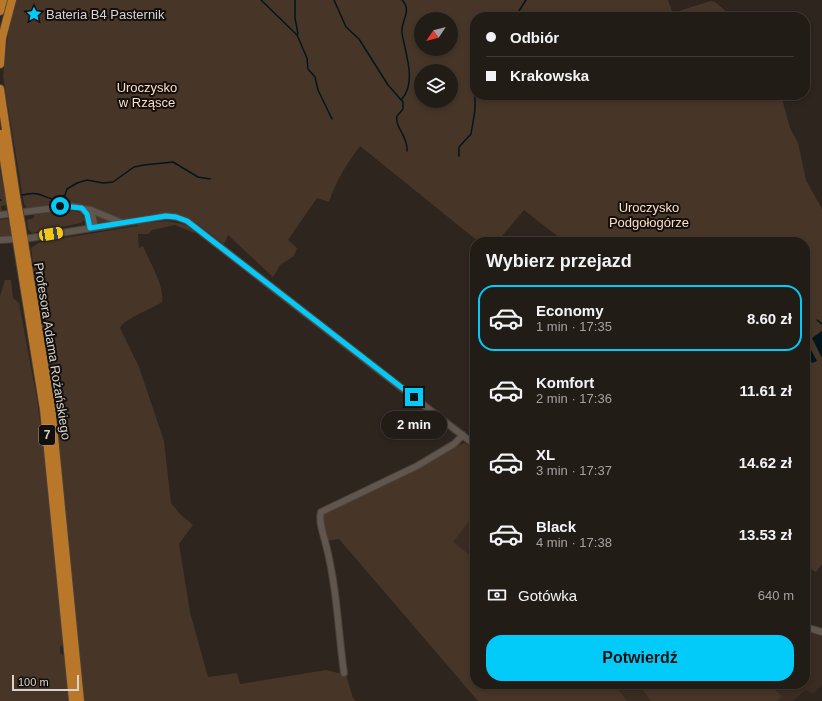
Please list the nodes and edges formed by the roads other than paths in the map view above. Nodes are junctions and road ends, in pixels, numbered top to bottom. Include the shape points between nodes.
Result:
1 (3, 0) edge
2 (12, 0) edge
3 (0, 11) edge
4 (0, 64) edge
5 (0, 89) edge
6 (0, 134) edge
7 (2, 160) edge
8 (13, 198) junction
9 (82, 208) junction
10 (91, 210) junction
11 (0, 215) edge
12 (121, 223) junction
13 (92, 227) junction
14 (20, 239) junction
15 (0, 240) edge
16 (463, 435) junction
17 (470, 441) edge
18 (810, 628) edge
19 (822, 632) edge
20 (344, 673) dead end
21 (73, 701) edge
22 (80, 701) edge

1 - 3 main road
2 - 4 main road via 2,38
5 - 8 main road, Profesora Adama Rożańskiego / 7
6 - 7 main road, Profesora Adama Rożańskiego / 7
7 - 8 main road, Profesora Adama Rożańskiego / 7
8 - 14 main road, Profesora Adama Rożańskiego / 7, bridge
9 - 10 street
9 - 11 street via 64,205
9 - 13 street
10 - 12 street
10 - 13 street
12 - 13 street
12 - 16 street via 173,216 192,224
13 - 14 street
14 - 15 street
14 - 21 main road, Profesora Adama Rożańskiego / 7 via 44,409
14 - 22 main road, Profesora Adama Rożańskiego / 7 via 53,428
16 - 17 street
16 - 20 street via 454,444 417,466 320,513 336,591
18 - 19 street

